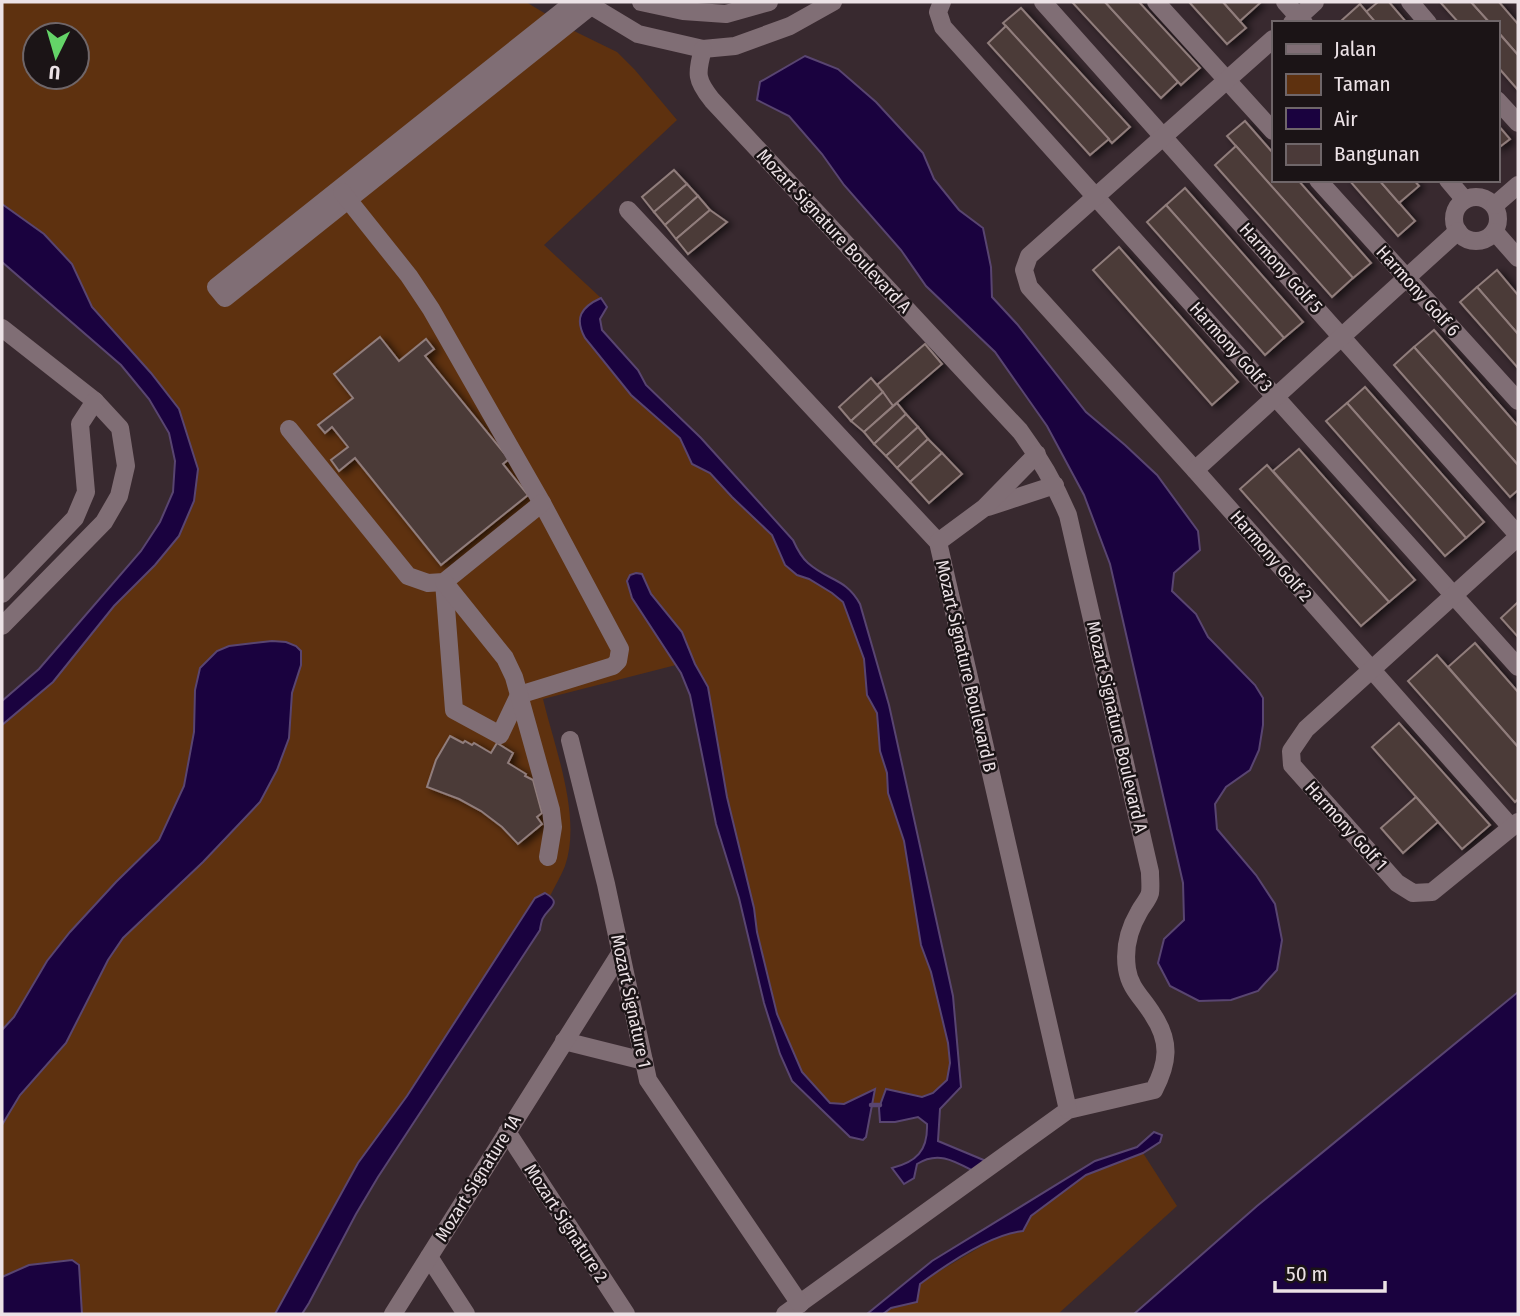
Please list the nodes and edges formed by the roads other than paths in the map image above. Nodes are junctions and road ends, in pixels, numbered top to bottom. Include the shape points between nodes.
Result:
1 (641, 2) edge
2 (769, 2) edge
3 (833, 2) edge
4 (942, 2) edge
5 (1043, 2) edge
6 (1156, 2) edge
7 (1285, 2) edge
8 (1315, 2) edge
9 (1410, 2) edge
10 (583, 3) edge
11 (1298, 21) edge
12 (1426, 21) edge
13 (1272, 40) edge
14 (703, 49) junction
15 (1227, 80) junction
16 (1499, 102) edge
17 (1518, 123) edge
18 (1272, 130) edge
19 (1163, 136) junction
20 (1320, 182) edge
21 (1450, 182) edge
22 (1518, 185) edge
23 (343, 194) junction
24 (1095, 197) junction
25 (1464, 199) junction
26 (1495, 205) junction
27 (628, 210) dead end
28 (1458, 231) junction
29 (1495, 232) junction
30 (1518, 258) edge
31 (1406, 278) junction
32 (2, 328) edge
33 (1342, 337) junction
34 (1276, 397) junction
35 (95, 401) junction
36 (1518, 401) edge
37 (289, 429) dead end
38 (1037, 454) junction
39 (1195, 470) junction
40 (1055, 485) junction
41 (542, 503) junction
42 (984, 508) junction
43 (1518, 536) edge
44 (938, 542) junction
45 (444, 582) junction
46 (2, 594) edge
47 (1454, 595) junction
48 (2, 626) edge
49 (1518, 667) edge
50 (1372, 670) junction
51 (519, 695) junction
52 (570, 740) dead end
53 (1515, 825) edge
54 (548, 856) dead end
55 (621, 952) junction
56 (564, 1041) junction
57 (644, 1061) junction
58 (1068, 1110) junction
59 (507, 1132) junction
60 (429, 1256) junction
61 (792, 1309) edge
62 (393, 1314) edge
63 (467, 1314) edge
64 (626, 1314) edge

1 - 2 street via 726,14
3 - 14 street via 790,26 735,46
4 - 24 street, Harmony Golf 3 via 938,12 943,27
5 - 19 street, Harmony Golf 5
6 - 15 street
7 - 11 street
8 - 11 street
9 - 12 street
10 - 14 street via 638,34
10 - 23 street
13 - 15 street
14 - 38 street, Mozart Signature Boulevard A via 699,83 712,100
15 - 18 street
15 - 19 street
16 - 17 street
19 - 24 street
19 - 33 street, Harmony Golf 5
20 - 31 street, Harmony Golf 6
21 - 25 street
22 - 26 street
23 - 23 street via 225,298 216,287
23 - 41 street via 409,276
24 - 34 street, Harmony Golf 3
24 - 39 street, Harmony Golf 2 via 1029,256 1024,270 1029,287
25 - 26 street via 1482,197
25 - 28 street via 1454,214
26 - 29 street via 1499,213
27 - 44 street, Mozart Signature Boulevard B
28 - 29 street via 1476,241
28 - 31 street
29 - 30 street
31 - 33 street
31 - 36 street, Harmony Golf 6
32 - 35 street
33 - 34 street
33 - 43 street, Harmony Golf 5
34 - 39 street
34 - 47 street, Harmony Golf 3
35 - 46 street via 80,424 86,492 75,518
35 - 48 street via 120,428 126,466 119,496 104,522
37 - 45 street via 408,576 428,583
38 - 40 street, Mozart Signature Boulevard A
38 - 42 street
39 - 50 street, Harmony Golf 2
40 - 42 street
40 - 58 street, Mozart Signature Boulevard A via 1068,515 1150,872 1150,895 1127,940 1127,968 1133,990 1163,1034 1166,1051 1165,1069 1154,1090
41 - 45 street
41 - 51 street via 620,649 613,666
42 - 44 street
43 - 47 street
44 - 58 street, Mozart Signature Boulevard B
45 - 51 street via 505,658
45 - 51 street via 454,710 500,735
47 - 49 street, Harmony Golf 3
47 - 50 street
50 - 53 street, Harmony Golf 2
50 - 53 street, Harmony Golf 1 via 1306,729 1292,751 1292,765 1396,883 1413,893 1432,892
51 - 54 street via 551,810
52 - 55 street, Mozart Signature 1
55 - 56 street, Mozart Signature 1A
55 - 57 street, Mozart Signature 1
56 - 57 street
56 - 59 street, Mozart Signature 1A
57 - 61 street, Mozart Signature 1 via 648,1080
58 - 61 street, Mozart Signature Boulevard A
59 - 60 street, Mozart Signature 1A
59 - 64 street, Mozart Signature 2
60 - 62 street, Mozart Signature 1A
60 - 63 street

